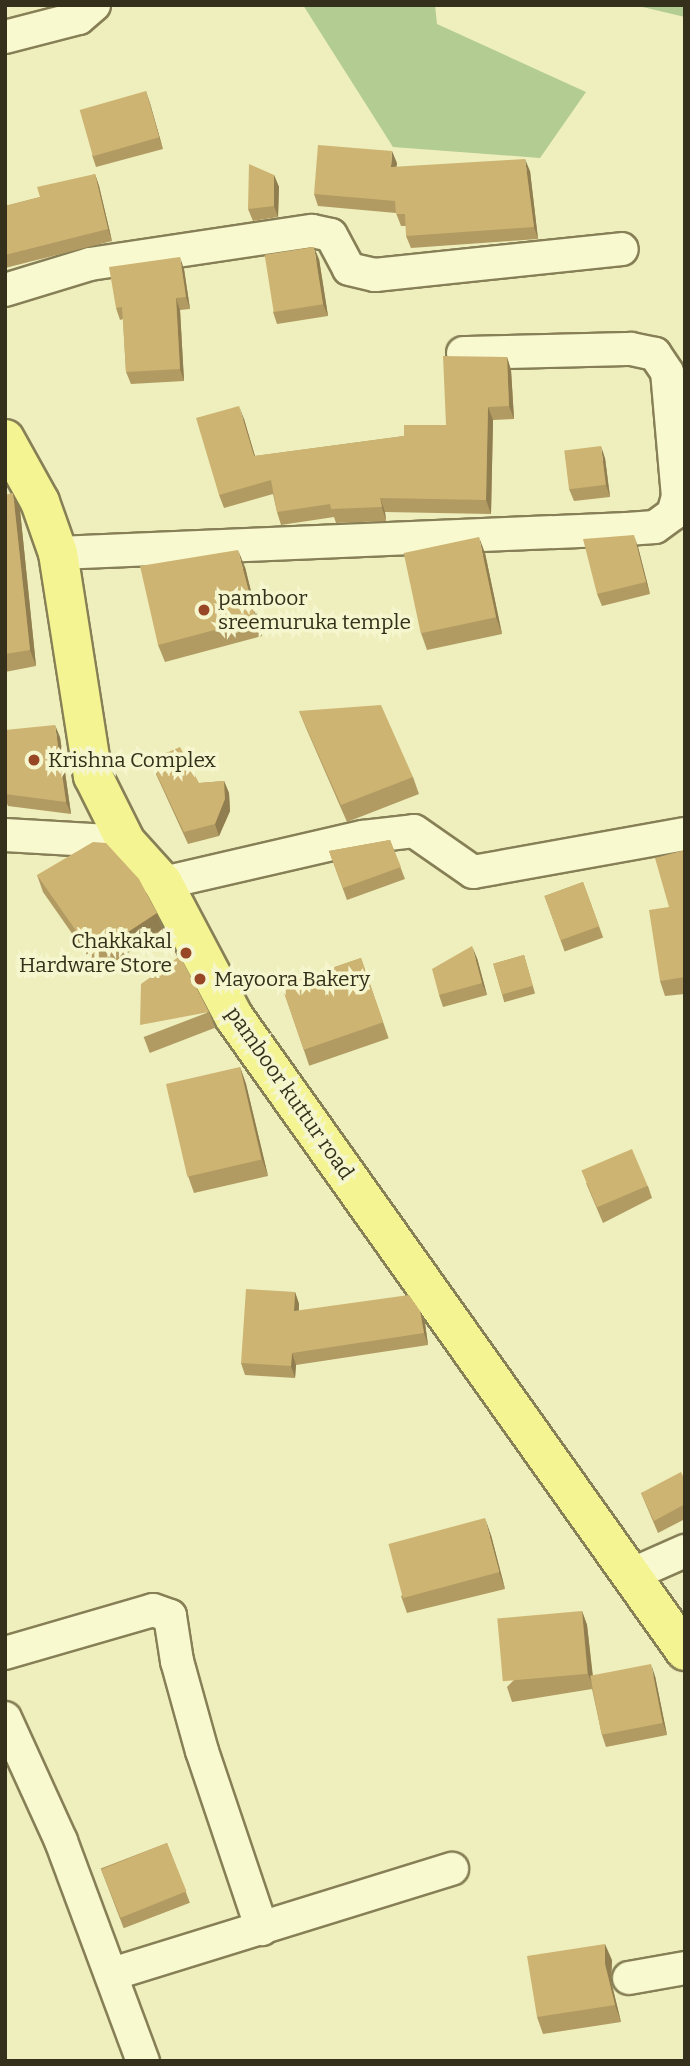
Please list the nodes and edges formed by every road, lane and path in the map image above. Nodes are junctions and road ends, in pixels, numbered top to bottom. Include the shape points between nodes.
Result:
1 (94, 5) edge
2 (5, 37) edge
3 (622, 249) dead end
4 (5, 290) edge
5 (463, 353) edge
6 (5, 439) edge
7 (58, 553) junction
8 (685, 834) edge
9 (5, 835) edge
10 (126, 842) junction
11 (163, 883) junction
12 (685, 1551) edge
13 (633, 1574) junction
14 (685, 1651) edge
15 (5, 1653) edge
16 (5, 1718) edge
17 (452, 1869) dead end
18 (262, 1929) junction
19 (685, 1968) edge
20 (112, 1974) junction
21 (629, 1978) dead end
22 (143, 2061) edge

1 - 2 street via 79,18
3 - 4 street via 375,275 349,269 331,235 312,231 90,264
5 - 7 street via 631,349 654,354 667,372 678,497 673,514 655,527
6 - 7 main road, pamboor kuttur road via 40,502
7 - 10 main road, pamboor kuttur road via 93,776
8 - 11 street via 472,872 414,831 363,837
9 - 10 street
10 - 11 main road, pamboor kuttur road
11 - 13 main road, pamboor kuttur road via 234,1017
12 - 13 street
13 - 14 main road, pamboor kuttur road
15 - 18 street via 153,1610 170,1616 177,1661 202,1751
16 - 20 street via 61,1841
17 - 18 street
18 - 20 street
19 - 21 street
20 - 22 street

